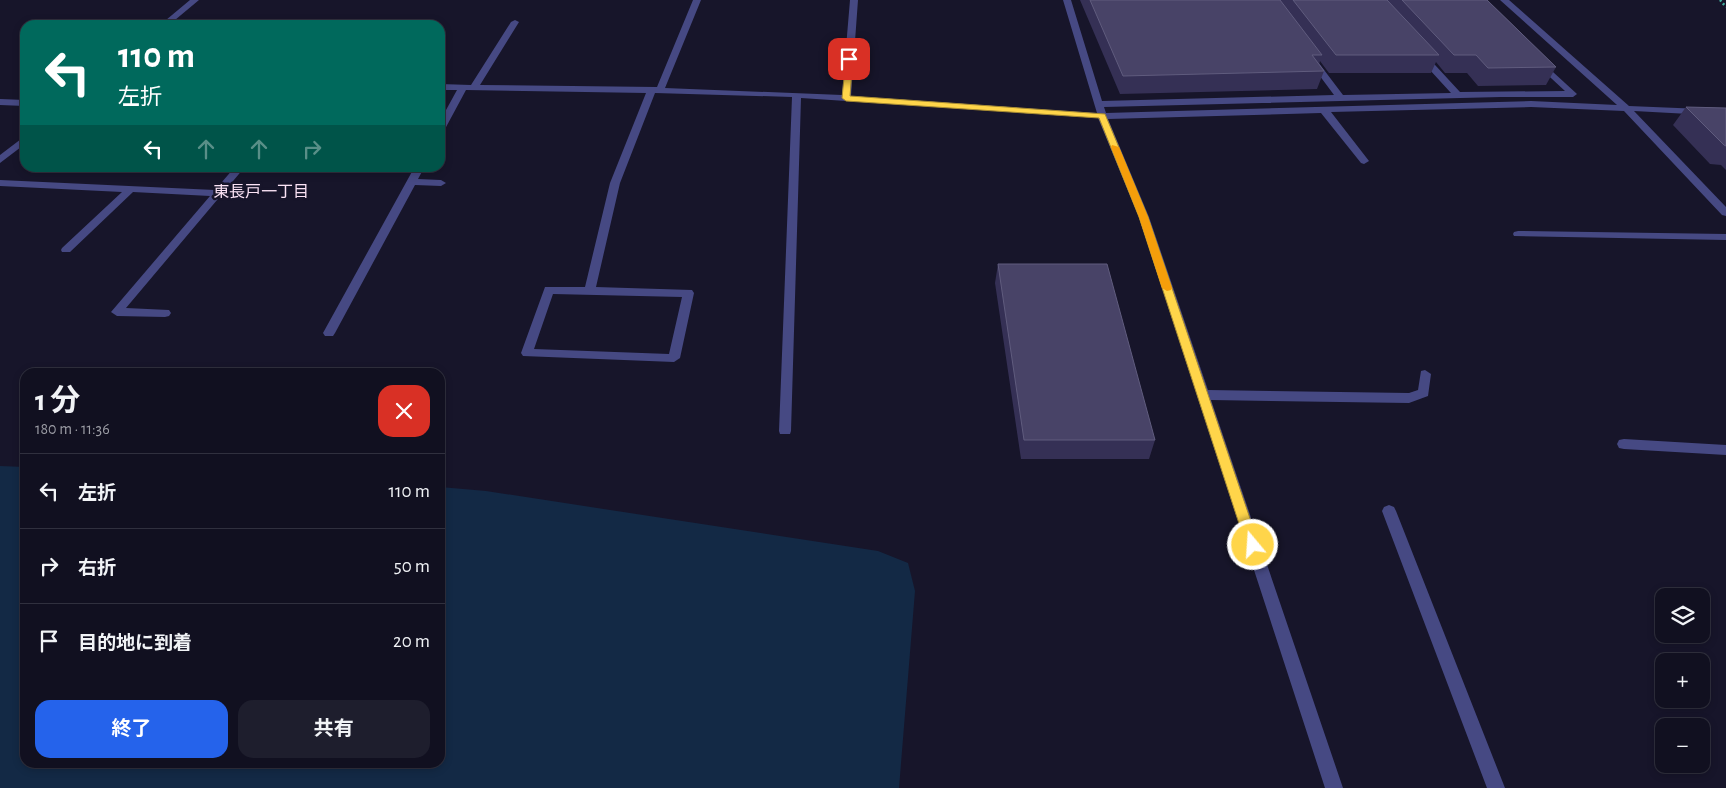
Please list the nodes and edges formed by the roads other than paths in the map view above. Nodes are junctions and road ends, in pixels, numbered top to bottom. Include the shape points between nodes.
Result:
1 (195, 0) edge
2 (697, 0) edge
3 (854, 0) edge
4 (1067, 0) edge
5 (1504, 0) edge
6 (170, 20) edge
7 (515, 22) dead end
8 (1414, 47) edge
9 (1305, 50) edge
10 (1531, 54) edge
11 (445, 87) edge
12 (463, 88) junction
13 (474, 88) junction
14 (656, 90) junction
15 (797, 95) junction
16 (1458, 95) junction
17 (846, 98) junction
18 (1340, 98) junction
19 (0, 102) edge
20 (20, 103) edge
21 (1626, 109) junction
22 (1100, 110) junction
23 (1324, 110) junction
24 (1726, 113) edge
25 (445, 120) edge
26 (20, 143) edge
27 (0, 160) edge
28 (1364, 161) dead end
29 (236, 172) edge
30 (417, 172) edge
31 (0, 182) edge
32 (411, 182) junction
33 (441, 183) dead end
34 (131, 189) junction
35 (218, 193) junction
36 (1726, 213) edge
37 (1518, 234) dead end
38 (1726, 236) edge
39 (66, 250) dead end
40 (590, 291) junction
41 (165, 314) dead end
42 (329, 333) dead end
43 (1425, 374) dead end
44 (1203, 395) junction
45 (785, 431) dead end
46 (1624, 444) dead end
47 (1726, 450) edge
48 (1389, 512) dead end
49 (1334, 788) edge
50 (1496, 788) edge

1 - 6 street
2 - 14 street
3 - 17 street
4 - 22 street
5 - 21 street
7 - 13 street
8 - 16 street
9 - 18 street
10 - 16 street via 1573,94
11 - 12 street
12 - 13 street
12 - 25 street
13 - 14 street
14 - 15 street
14 - 40 street via 615,183
15 - 17 street
15 - 45 street
16 - 18 street
17 - 22 street
18 - 22 street
19 - 20 street
21 - 23 street via 1531,104
21 - 24 street
21 - 36 street
22 - 23 street
22 - 44 street via 1144,217
23 - 28 street
26 - 27 street
29 - 35 street
30 - 32 street
31 - 34 street
32 - 33 street
32 - 42 street
34 - 35 street
34 - 39 street
35 - 41 street via 117,312
37 - 38 street
40 - 40 street via 549,290 527,354 674,358 688,293
43 - 44 street via 1424,393 1409,398
44 - 49 street
46 - 47 street
48 - 50 street

